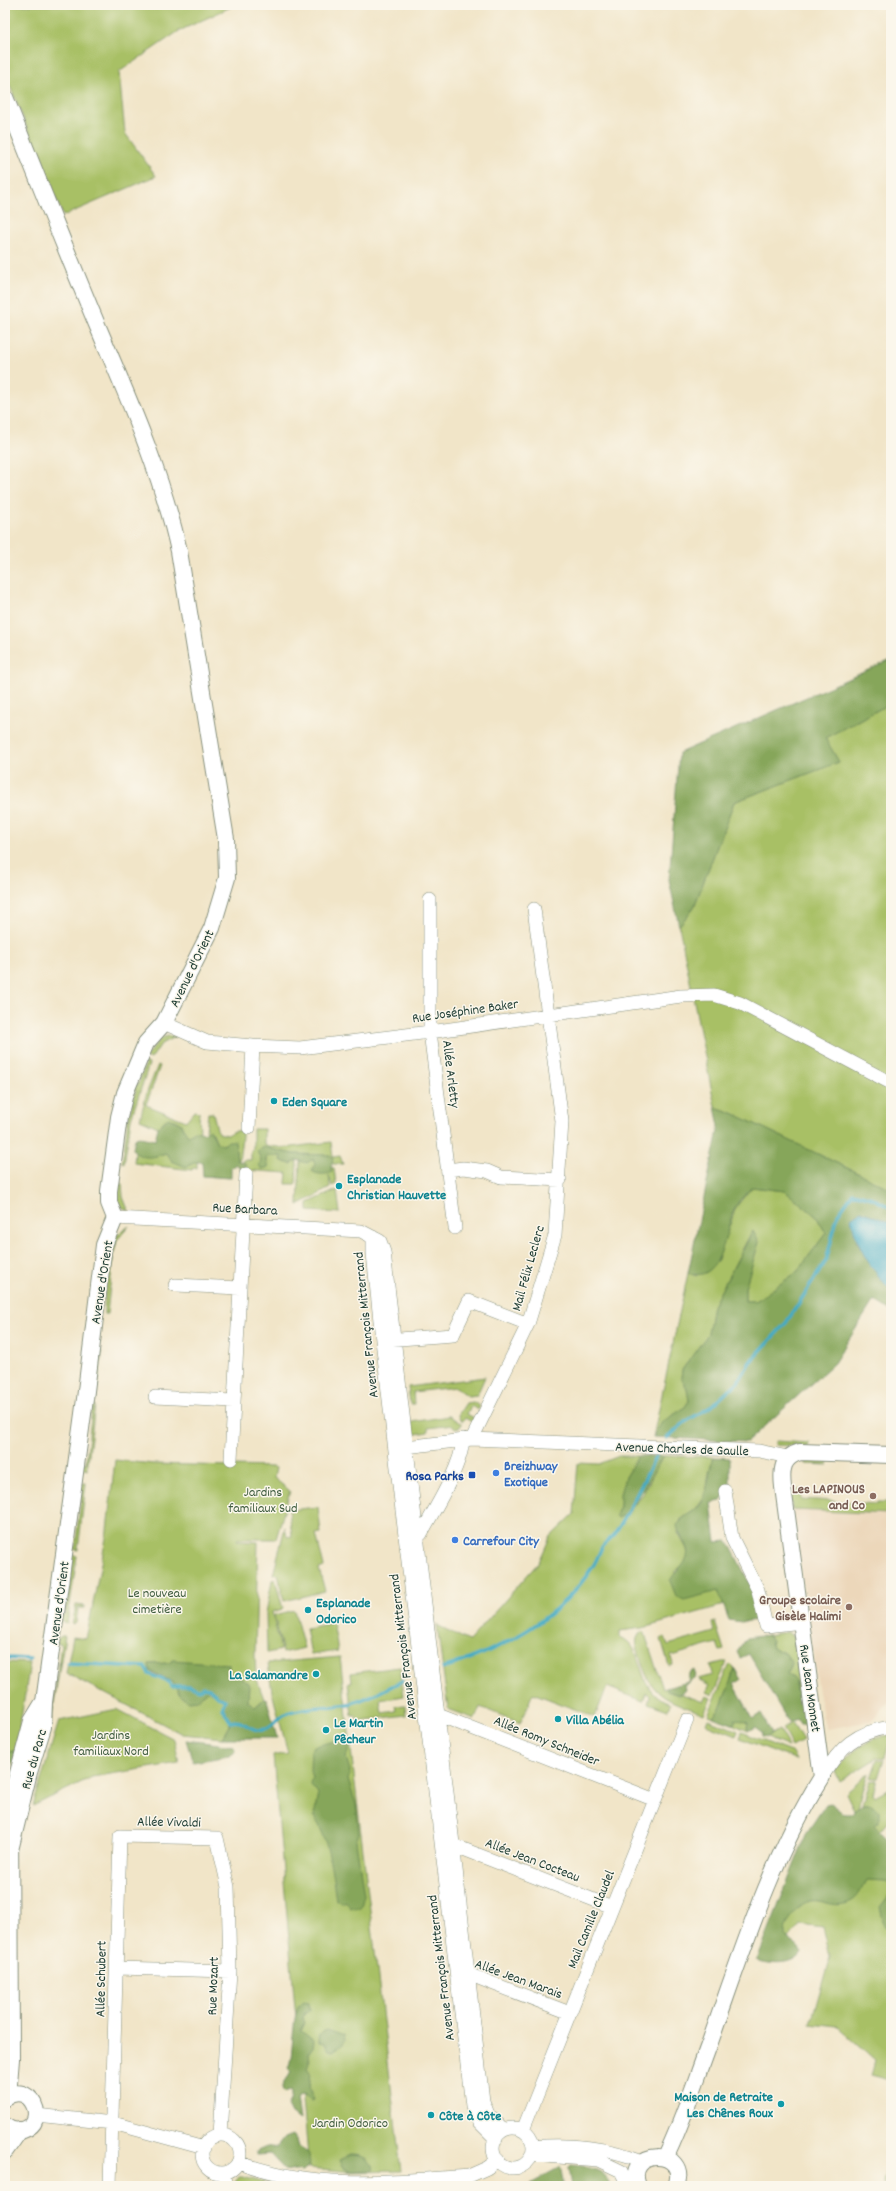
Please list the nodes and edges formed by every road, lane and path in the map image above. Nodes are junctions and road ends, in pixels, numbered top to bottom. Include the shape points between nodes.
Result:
1 (5, 97) edge
2 (430, 900) dead end
3 (534, 909) dead end
4 (549, 1015) junction
5 (164, 1023) junction
6 (430, 1032) junction
7 (253, 1046) junction
8 (891, 1083) edge
9 (249, 1128) dead end
10 (448, 1170) junction
11 (246, 1174) dead end
12 (560, 1180) junction
13 (115, 1218) junction
14 (243, 1224) junction
15 (456, 1228) dead end
16 (373, 1237) joint
17 (175, 1285) dead end
18 (240, 1288) junction
19 (528, 1324) junction
20 (388, 1339) junction
21 (155, 1397) dead end
22 (233, 1401) junction
23 (467, 1439) junction
24 (401, 1450) junction
25 (891, 1455) edge
26 (788, 1457) junction
27 (230, 1459) dead end
28 (725, 1492) dead end
29 (417, 1538) junction
30 (407, 1546) junction
31 (802, 1622) junction
32 (44, 1702) joint
33 (432, 1717) junction
34 (687, 1720) dead end
35 (891, 1727) edge
36 (822, 1777) junction
37 (655, 1800) junction
38 (120, 1836) joint
39 (217, 1838) joint
40 (447, 1846) junction
41 (612, 1907) junction
42 (117, 1968) junction
43 (230, 1971) junction
44 (463, 1975) junction
45 (570, 2013) junction
46 (11, 2059) junction
47 (28, 2096) junction
48 (7, 2097) edge
49 (36, 2115) junction
50 (113, 2122) junction
51 (5, 2126) edge
52 (20, 2130) junction
53 (523, 2130) junction
54 (500, 2135) junction
55 (220, 2136) junction
56 (204, 2148) junction
57 (5, 2151) edge
58 (533, 2151) junction
59 (665, 2158) junction
60 (498, 2160) junction
61 (643, 2161) junction
62 (238, 2162) junction
63 (225, 2173) junction
64 (110, 2186) edge
65 (226, 2186) edge
66 (628, 2186) edge
67 (638, 2186) edge
68 (676, 2186) edge

1 - 5 street, Avenue d'Orient via 163,492 180,558 226,839 226,878 212,928
2 - 6 street, Allée Arletty
3 - 4 street, Mail Félix Leclerc
4 - 6 street, Rue Joséphine Baker
4 - 8 street, Rue Joséphine Baker via 681,996 714,995 740,1003
4 - 12 street, Mail Félix Leclerc via 562,1121
5 - 7 street, Rue Joséphine Baker via 207,1042
5 - 13 street, Avenue d'Orient via 146,1043 125,1093 119,1117 109,1191 109,1203
6 - 7 street, Rue Joséphine Baker via 300,1048
6 - 10 street, Allée Arletty
7 - 9 street
10 - 12 street via 471,1169 487,1171 501,1177
10 - 15 street, Allée Arletty
11 - 14 street
12 - 19 street, Mail Félix Leclerc via 555,1235
13 - 14 street, Rue Barbara
13 - 32 street, Avenue d'Orient via 104,1245
14 - 16 street, Rue Barbara via 360,1231
14 - 18 street
16 - 20 street, Avenue François Mitterrand via 373,1253
17 - 18 street
18 - 22 street
19 - 20 street via 469,1301 453,1335
19 - 23 street, Mail Félix Leclerc
20 - 24 street, Avenue François Mitterrand
21 - 22 street
22 - 27 street
23 - 24 street
23 - 26 street, Avenue Charles de Gaulle via 759,1451
23 - 29 street, Mail Félix Leclerc via 425,1528
24 - 29 street, Avenue François Mitterrand
24 - 30 street, Avenue François Mitterrand
25 - 26 street, Avenue Charles de Gaulle via 804,1452
26 - 31 street, Rue Jean Monnet via 784,1463 782,1478
28 - 31 street via 732,1538 758,1590 766,1626
29 - 30 street, Mail Félix Leclerc
29 - 33 street, Avenue François Mitterrand
30 - 33 street, Avenue François Mitterrand
31 - 36 street, Rue Jean Monnet
32 - 46 street, Rue du Parc via 43,1727 10,1850
33 - 37 street, Allée Romy Schneider via 441,1716
33 - 40 street, Avenue François Mitterrand
34 - 37 street, Mail Camille Claudel
35 - 36 street via 864,1733 847,1744 833,1758
36 - 59 street via 802,1808 763,1898
37 - 41 street, Mail Camille Claudel
38 - 39 street, Allée Vivaldi
38 - 42 street, Allée Schubert
39 - 43 street, Rue Mozart via 228,1887
40 - 41 street, Allée Jean Cocteau
40 - 44 street, Avenue François Mitterrand
41 - 45 street, Mail Camille Claudel
42 - 43 street
42 - 50 street, Allée Schubert
43 - 55 street, Rue Mozart
44 - 45 street, Allée Jean Marais
44 - 54 street, Avenue François Mitterrand via 472,2106 479,2122
45 - 53 street, Mail Camille Claudel
46 - 47 street, Rue du Parc
46 - 48 street, Rue du Parc
47 - 48 street via 18,2093
47 - 49 street, Rue du Parc via 34,2105
49 - 50 street
49 - 52 street via 30,2125
50 - 56 street
50 - 64 street, Allée Schubert
51 - 52 street
52 - 57 street
53 - 54 street via 517,2128
53 - 58 street via 528,2134
54 - 60 street via 494,2150
55 - 56 street via 210,2139
55 - 62 street via 232,2139 236,2143 240,2155
56 - 63 street via 202,2154 205,2164 214,2172
58 - 60 street via 524,2164 513,2168
58 - 61 street via 552,2145 625,2154
58 - 66 street via 598,2160 621,2171
59 - 61 street via 652,2157
59 - 68 street via 676,2168
60 - 62 street via 469,2176 348,2183 276,2174
61 - 67 street via 636,2176
62 - 63 street via 233,2169
63 - 65 street

